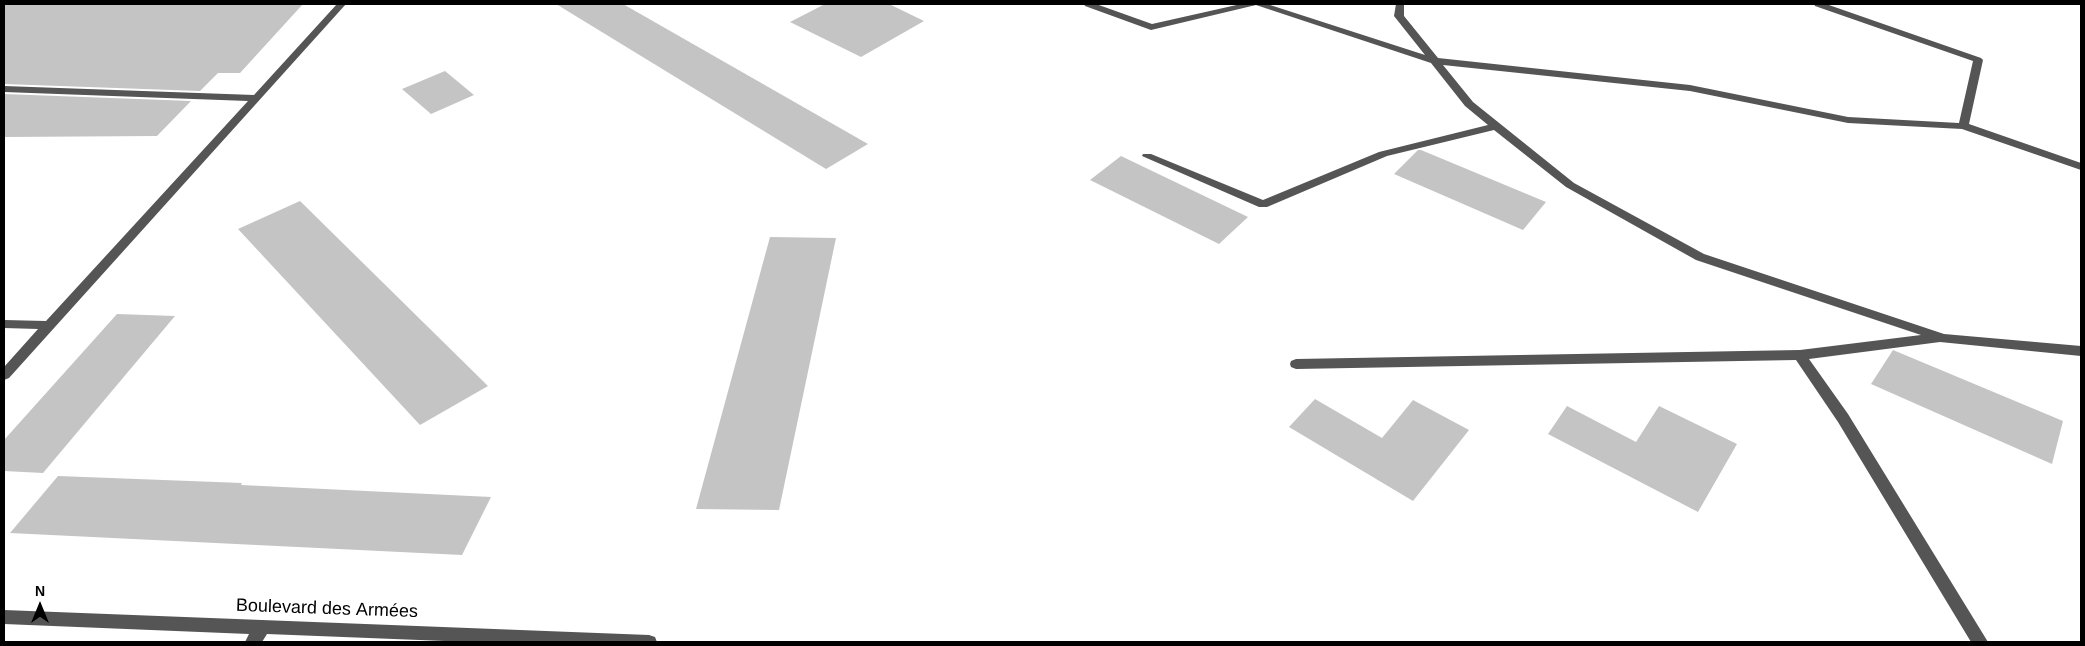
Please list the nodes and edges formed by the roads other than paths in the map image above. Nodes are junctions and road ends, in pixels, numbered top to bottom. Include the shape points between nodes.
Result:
1 (342, 4) edge
2 (1088, 4) edge
3 (1252, 4) edge
4 (1259, 4) edge
5 (1400, 4) edge
6 (1818, 4) edge
7 (1435, 61) junction
8 (4, 89) edge
9 (256, 98) junction
10 (1496, 126) junction
11 (1963, 126) junction
12 (1147, 156) dead end
13 (2081, 167) edge
14 (4, 324) edge
15 (49, 325) junction
16 (1943, 338) junction
17 (2081, 351) edge
18 (1800, 355) junction
19 (1296, 364) dead end
20 (4, 375) edge
21 (4, 616) edge
22 (263, 626) junction
23 (254, 642) edge
24 (649, 642) edge
25 (1980, 642) edge

1 - 9 street
2 - 3 street via 1151,27
4 - 7 street
5 - 7 street via 1400,16
6 - 11 street via 1978,60
7 - 10 street via 1469,104
7 - 11 street via 1690,88 1848,120
8 - 9 street
9 - 15 street
10 - 12 street via 1383,154 1263,204
10 - 16 street via 1570,185 1700,257
11 - 13 street
14 - 15 street
15 - 20 street
16 - 17 street
16 - 18 street
18 - 19 street
18 - 25 street via 1843,418
21 - 22 street, Boulevard des Armées
22 - 23 street
22 - 24 street, Boulevard des Armées

